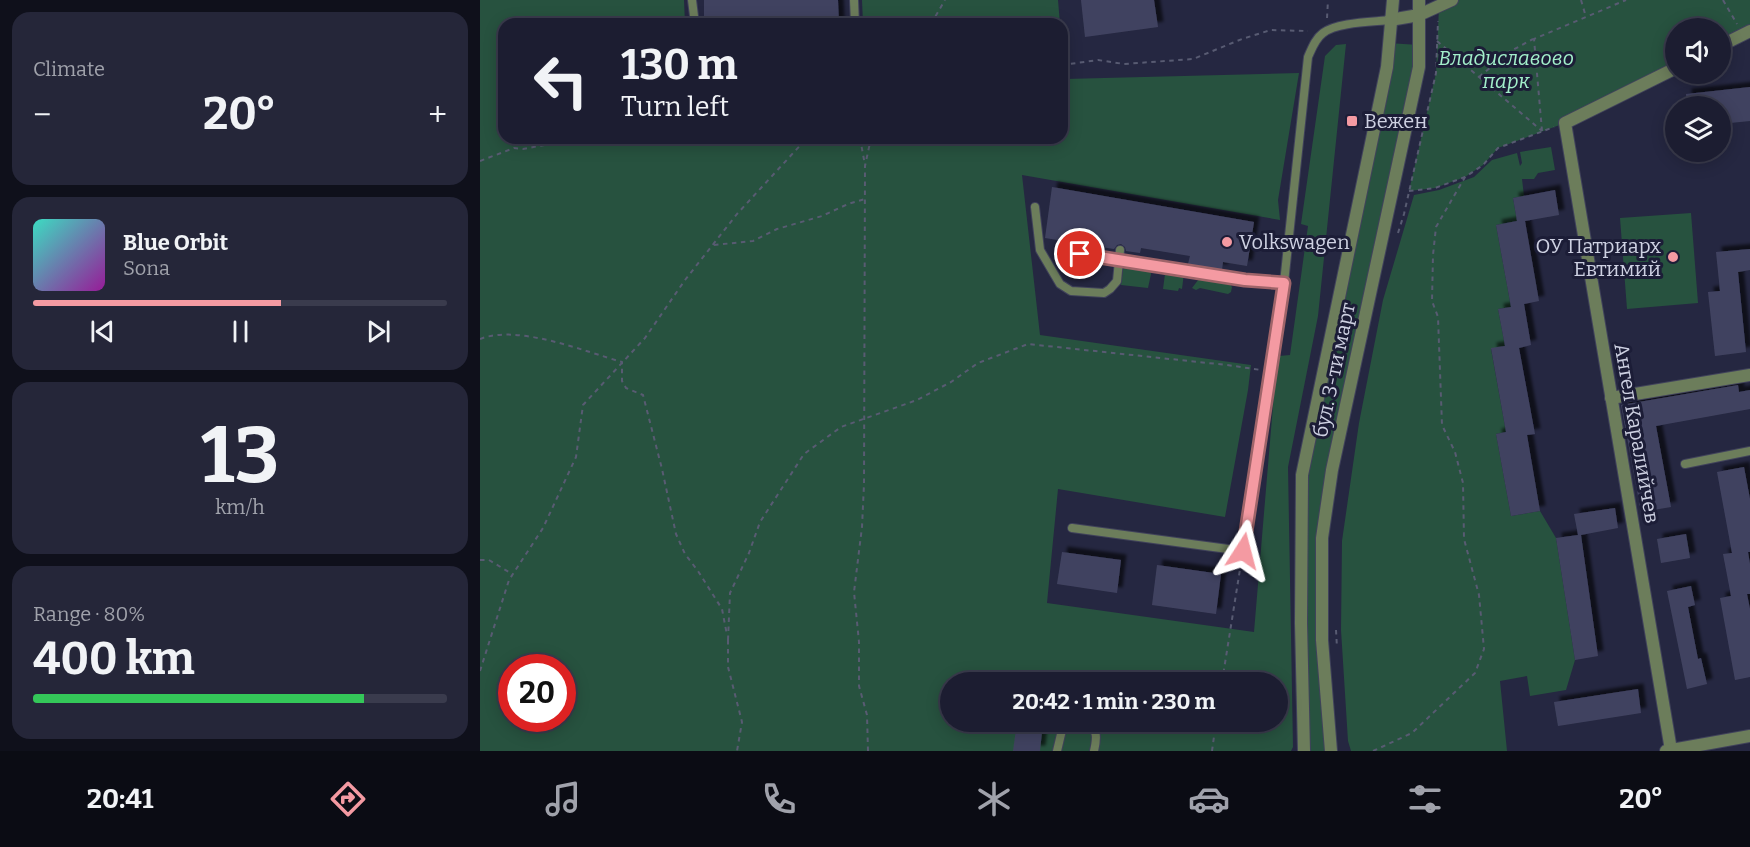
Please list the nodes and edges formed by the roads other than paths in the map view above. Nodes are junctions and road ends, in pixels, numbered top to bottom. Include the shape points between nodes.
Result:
1 (692, 0) edge
2 (854, 0) edge
3 (1393, 0) edge
4 (1419, 0) edge
5 (1452, 0) edge
6 (1419, 15) junction
7 (694, 18) edge
8 (855, 18) edge
9 (1390, 20) junction
10 (1747, 33) edge
11 (1731, 41) edge
12 (1665, 73) edge
13 (1035, 207) dead end
14 (1080, 254) dead end
15 (1120, 255) junction
16 (1284, 283) junction
17 (1750, 375) edge
18 (1611, 398) junction
19 (1750, 451) edge
20 (1685, 464) dead end
21 (1072, 528) dead end
22 (1062, 732) edge
23 (1095, 732) edge
24 (1750, 736) edge
25 (1723, 746) edge
26 (1057, 751) edge
27 (1094, 751) edge
28 (1304, 751) edge
29 (1331, 751) edge
30 (1670, 751) edge

1 - 7 lane
2 - 8 lane
3 - 9 street, бул. 3-ти март
4 - 6 street, бул. 3-ти март
5 - 6 street
6 - 9 street
6 - 29 street, бул. 3-ти март via 1419,67 1332,470 1322,538 1322,640
9 - 16 lane via 1325,31 1308,57
9 - 28 street, бул. 3-ти март via 1387,68 1302,475
10 - 11 street
12 - 18 street, Ангел Каралийчев via 1565,123
13 - 15 lane via 1040,250 1060,284 1071,291 1104,293 1110,289 1117,280
14 - 15 lane
15 - 16 lane via 1245,280
16 - 21 lane via 1243,551
17 - 18 street
18 - 30 street, Ангел Каралийчев
19 - 20 lane
22 - 26 lane
23 - 27 lane
24 - 25 street
25 - 30 street

